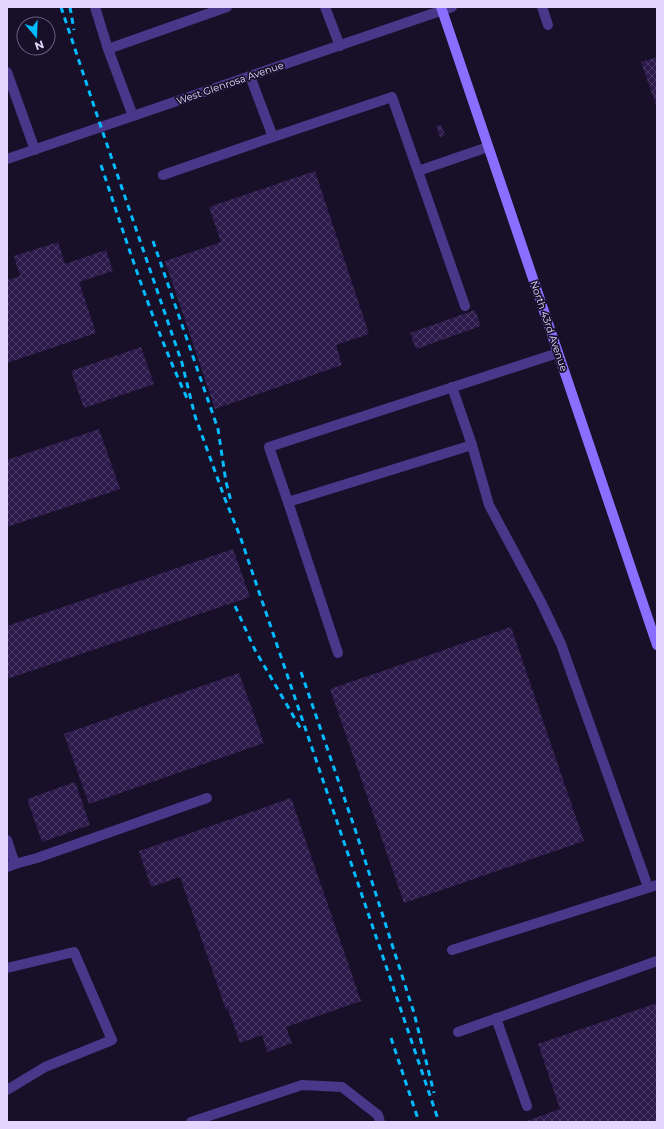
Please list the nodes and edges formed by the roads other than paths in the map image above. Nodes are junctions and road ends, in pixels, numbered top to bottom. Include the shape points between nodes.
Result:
1 (95, 7) edge
2 (227, 7) edge
3 (326, 7) edge
4 (452, 7) edge
5 (542, 7) edge
6 (441, 9) edge
7 (548, 25) dead end
8 (340, 46) junction
9 (108, 48) junction
10 (7, 72) edge
11 (250, 76) junction
12 (133, 116) junction
13 (273, 137) junction
14 (488, 147) junction
15 (35, 150) junction
16 (7, 159) edge
17 (418, 171) junction
18 (163, 175) dead end
19 (465, 306) dead end
20 (558, 353) junction
21 (452, 387) junction
22 (472, 446) junction
23 (288, 502) junction
24 (657, 645) edge
25 (338, 654) dead end
26 (207, 798) dead end
27 (7, 840) edge
28 (11, 865) edge
29 (653, 886) edge
30 (452, 950) dead end
31 (657, 961) edge
32 (7, 968) edge
33 (496, 1018) junction
34 (458, 1032) dead end
35 (7, 1090) edge
36 (527, 1106) dead end
37 (191, 1122) edge
38 (380, 1122) edge

1 - 9 street
2 - 9 street
3 - 8 street
4 - 6 street, West Glenrosa Avenue
5 - 7 street
6 - 8 street, West Glenrosa Avenue
6 - 14 main road, North 43rd Avenue
8 - 11 street, West Glenrosa Avenue
9 - 12 street
10 - 15 street
11 - 12 street, West Glenrosa Avenue
11 - 13 street
12 - 15 street, West Glenrosa Avenue
13 - 17 street via 392,97
13 - 18 street
14 - 17 street
14 - 20 main road, North 43rd Avenue
15 - 16 street, West Glenrosa Avenue
17 - 19 street
20 - 21 street
20 - 24 main road, North 43rd Avenue
21 - 22 street
21 - 23 street via 269,447
22 - 23 street
22 - 29 street via 489,505 561,644
23 - 25 street
26 - 28 street
27 - 28 street
29 - 30 street
31 - 33 street
32 - 35 street via 74,952 112,1040 45,1067
33 - 34 street
33 - 36 street
37 - 38 street via 302,1086 342,1087 378,1114

